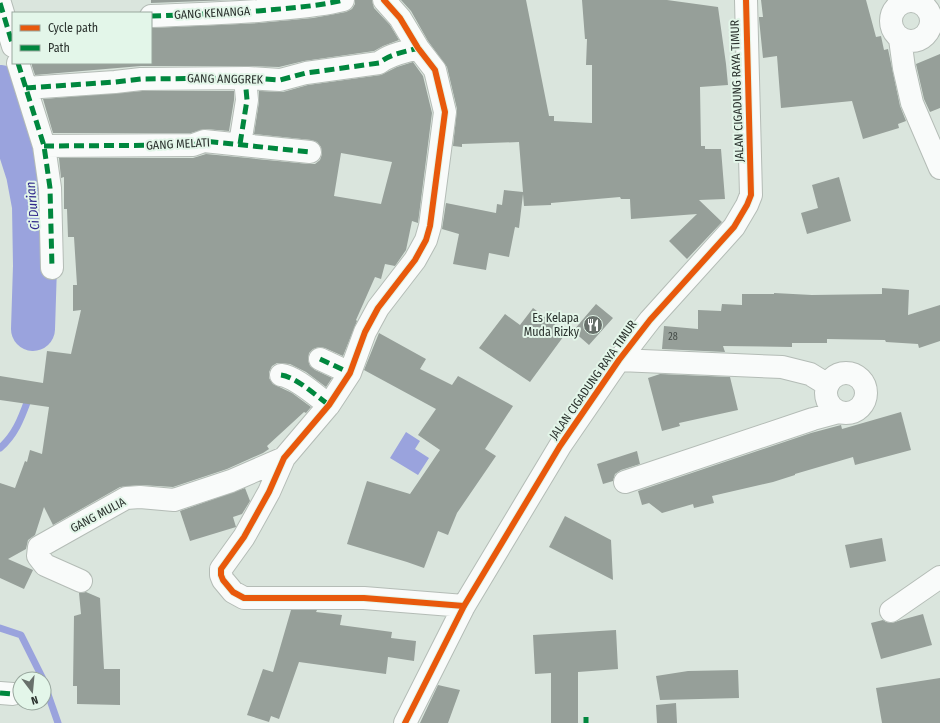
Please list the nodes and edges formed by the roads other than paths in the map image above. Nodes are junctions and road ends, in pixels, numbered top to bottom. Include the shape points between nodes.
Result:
1 (343, 0) edge
2 (384, 0) edge
3 (746, 0) edge
4 (0, 3) edge
5 (891, 5) edge
6 (152, 16) edge
7 (936, 23) edge
8 (11, 34) edge
9 (900, 39) junction
10 (418, 48) junction
11 (18, 64) edge
12 (245, 78) junction
13 (26, 88) junction
14 (240, 144) junction
15 (44, 146) junction
16 (310, 152) dead end
17 (940, 168) edge
18 (52, 268) dead end
19 (320, 359) dead end
20 (619, 360) junction
21 (350, 373) junction
22 (281, 375) dead end
23 (828, 385) junction
24 (329, 405) junction
25 (839, 412) junction
26 (284, 458) junction
27 (625, 482) dead end
28 (940, 577) edge
29 (81, 581) dead end
30 (464, 606) junction
31 (891, 611) dead end
32 (405, 723) edge

1 - 6 street, GANG KENANGA via 296,8
2 - 10 street via 400,18
3 - 20 street, JALAN CIGADUNG RAYA TIMUR via 751,195 734,227 650,320
4 - 8 street
5 - 7 street via 913,0 921,3
5 - 9 street via 890,26
7 - 9 street via 916,41
9 - 17 street via 912,103
10 - 12 street, GANG ANGGREK via 392,55 379,63 306,73 280,80
10 - 21 street via 435,70 445,112 430,226 416,260 378,308 365,332
11 - 13 street
12 - 13 street, GANG ANGGREK via 141,79
12 - 14 street via 247,100
13 - 15 street
14 - 15 street, GANG MELATI via 204,141 193,145
14 - 16 street, GANG MELATI
15 - 18 street via 50,188
19 - 21 street
20 - 23 street via 782,367 810,374
20 - 30 street, JALAN CIGADUNG RAYA TIMUR via 560,446
21 - 24 street
22 - 24 street via 294,379
23 - 25 street via 828,400
23 - 25 street via 832,379 845,373 853,374 864,385 866,393 860,407 846,413
24 - 26 street
25 - 27 street
26 - 29 street, GANG MULIA via 231,481 174,500 126,498 39,548 38,556 45,565
26 - 30 street via 244,537 221,569 223,580 233,592 252,599 364,598
28 - 31 street
30 - 32 street, JALAN CIGADUNG RAYA TIMUR

